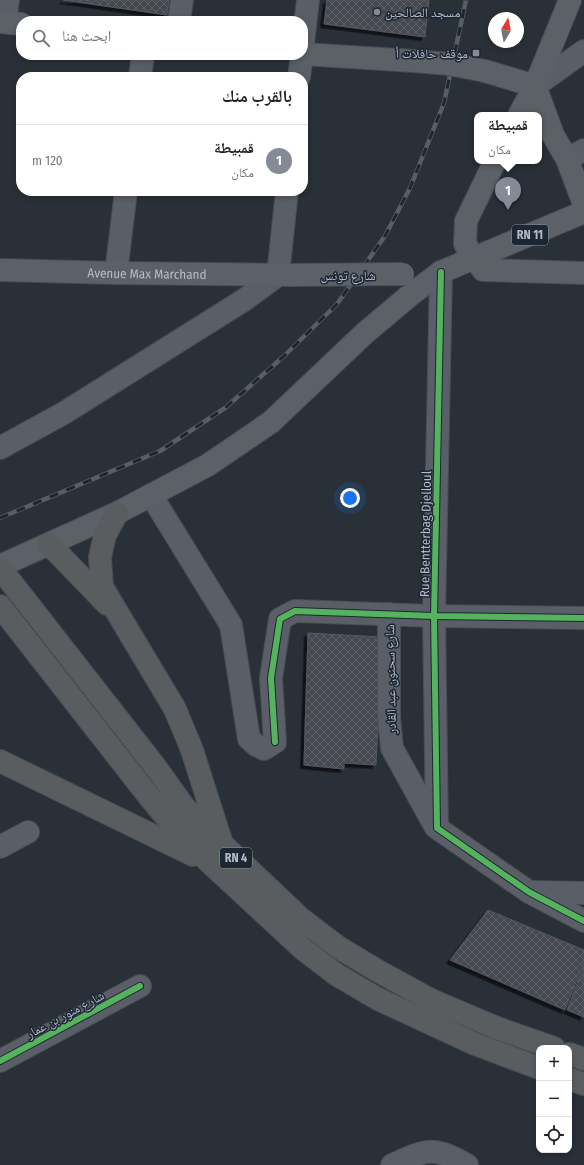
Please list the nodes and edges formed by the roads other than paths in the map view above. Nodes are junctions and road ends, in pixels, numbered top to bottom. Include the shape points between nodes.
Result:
1 (8, 0) edge
2 (182, 0) edge
3 (308, 0) edge
4 (570, 0) edge
5 (180, 16) edge
6 (306, 16) edge
7 (9, 23) edge
8 (584, 51) edge
9 (308, 55) edge
10 (142, 60) edge
11 (301, 60) edge
12 (141, 72) edge
13 (300, 72) edge
14 (535, 86) junction
15 (521, 112) edge
16 (541, 112) edge
17 (542, 116) edge
18 (546, 133) edge
19 (575, 154) edge
20 (494, 164) edge
21 (125, 196) edge
22 (287, 196) edge
23 (584, 204) edge
24 (584, 212) edge
25 (466, 220) junction
26 (479, 264) junction
27 (0, 270) edge
28 (441, 272) junction
29 (116, 273) junction
30 (584, 274) edge
31 (286, 275) junction
32 (0, 448) edge
33 (151, 495) junction
34 (117, 513) junction
35 (49, 544) junction
36 (0, 567) edge
37 (0, 606) edge
38 (389, 614) junction
39 (434, 616) junction
40 (120, 618) junction
41 (584, 618) edge
42 (0, 761) edge
43 (437, 828) junction
44 (28, 832) dead end
45 (222, 844) junction
46 (0, 847) edge
47 (209, 862) junction
48 (529, 892) junction
49 (584, 893) edge
50 (584, 921) edge
51 (140, 986) dead end
52 (545, 1045) edge
53 (572, 1055) edge
54 (584, 1059) edge
55 (0, 1061) edge
56 (536, 1067) edge
57 (572, 1079) edge
58 (584, 1084) edge
59 (392, 1165) edge
60 (467, 1165) edge

1 - 7 street
2 - 5 street
3 - 6 street
4 - 14 main road
8 - 14 street
9 - 14 main road, bridge via 449,64 485,71
10 - 12 street
11 - 13 street
14 - 15 main road
14 - 16 main road
17 - 18 main road
18 - 19 main road
19 - 23 main road
20 - 25 main road
21 - 29 street
22 - 31 street
24 - 26 main road, RN 11
25 - 26 main road via 465,244
25 - 28 main road
26 - 28 main road, RN 11
26 - 30 main road, RN 11
27 - 29 main road, Avenue Max Marchand / RN 11
28 - 31 main road, شارع تونس / RN 11, bridge
28 - 33 main road via 365,333 271,422 208,465
28 - 39 street, Rue Bentterbag Djelloul
29 - 31 main road, Avenue Max Marchand / RN 11
31 - 32 street via 64,413
33 - 34 main road
33 - 38 street via 231,625 249,739 256,745 264,749 275,742 271,678 280,619 294,611
34 - 35 main road
34 - 40 highway via 105,535 100,557 102,587
35 - 36 main road
35 - 40 highway
36 - 45 highway, RN 4 via 184,807
37 - 47 highway, RN 4 via 151,799
38 - 39 street
38 - 43 street, شارع سحنون عبد القادر via 389,718 392,748
39 - 41 street
39 - 43 street, Rue Bentterbag Djelloul
40 - 45 highway via 175,709 192,750
42 - 47 highway
43 - 48 street
44 - 46 street
45 - 52 highway, RN 4 via 300,918 338,947 378,972 430,1000
47 - 56 highway, RN 4 via 303,949 337,975 378,999 475,1044
48 - 49 street
48 - 50 street
51 - 55 street, شارع منور بن عمار
53 - 54 highway
57 - 58 highway
59 - 60 street via 428,1151 444,1154

